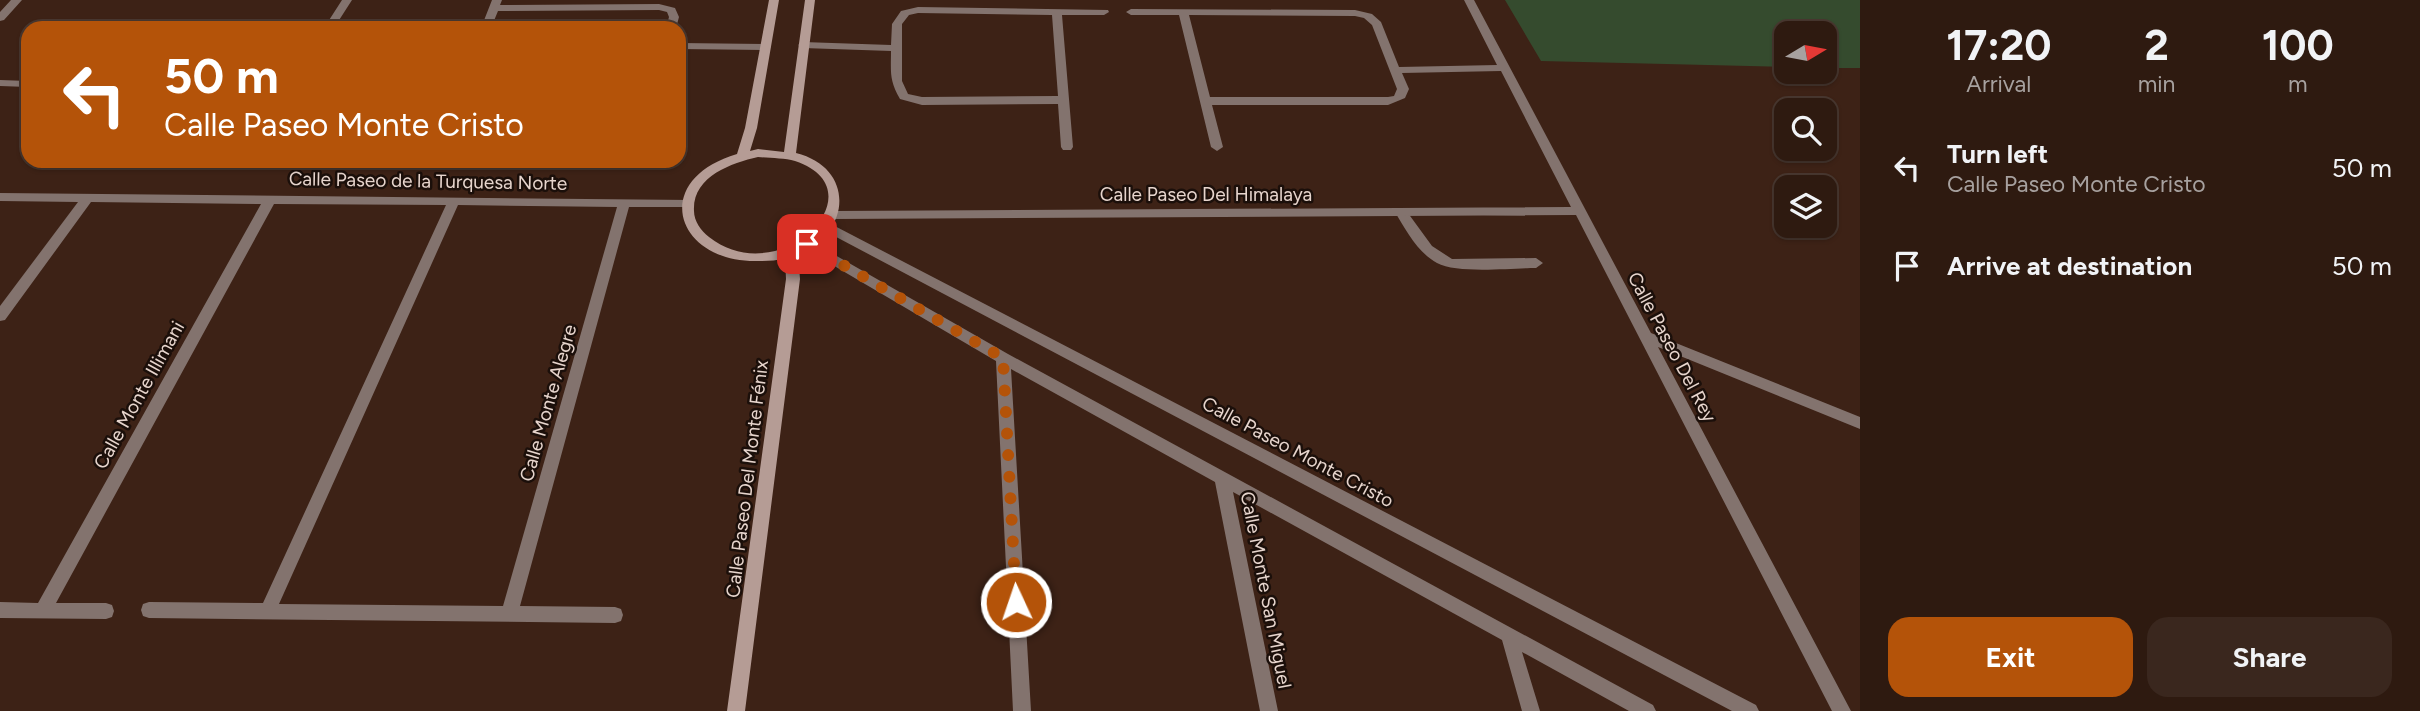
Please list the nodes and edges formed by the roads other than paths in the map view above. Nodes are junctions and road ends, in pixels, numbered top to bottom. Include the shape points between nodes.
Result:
1 (17, 0) edge
2 (347, 0) edge
3 (774, 0) edge
4 (810, 0) edge
5 (1469, 0) edge
6 (495, 4) edge
7 (1057, 12) junction
8 (1104, 12) dead end
9 (1131, 12) dead end
10 (1183, 12) junction
11 (0, 18) edge
12 (334, 21) edge
13 (489, 21) edge
14 (673, 21) edge
15 (686, 46) edge
16 (803, 46) junction
17 (766, 47) junction
18 (895, 48) junction
19 (1504, 68) junction
20 (1396, 70) junction
21 (5, 83) edge
22 (0, 95) edge
23 (1063, 100) junction
24 (1205, 101) junction
25 (1067, 147) dead end
26 (1217, 147) dead end
27 (790, 155) junction
28 (742, 156) junction
29 (0, 197) edge
30 (88, 197) junction
31 (270, 199) junction
32 (454, 201) junction
33 (624, 203) junction
34 (688, 203) junction
35 (1579, 211) junction
36 (1401, 212) junction
37 (830, 221) junction
38 (807, 244) junction
39 (791, 251) junction
40 (1536, 263) dead end
41 (0, 316) edge
42 (1645, 336) junction
43 (1003, 358) junction
44 (1860, 423) edge
45 (1222, 477) junction
46 (0, 610) edge
47 (43, 610) junction
48 (149, 610) dead end
49 (106, 611) dead end
50 (267, 612) junction
51 (509, 614) junction
52 (615, 615) dead end
53 (1508, 633) junction
54 (736, 711) edge
55 (1022, 711) edge
56 (1269, 711) edge
57 (1531, 711) edge
58 (1647, 711) edge
59 (1750, 711) edge
60 (1842, 711) edge

1 - 11 street
2 - 12 street
3 - 17 main road
4 - 16 main road
5 - 19 street, Calle Paseo Del Rey
6 - 13 street
6 - 14 street via 659,7 671,10
7 - 8 street
7 - 18 street via 918,10 905,13 897,24
7 - 23 street
9 - 10 street
10 - 20 street via 1368,16 1377,24
10 - 24 street
15 - 17 street
16 - 18 street
16 - 27 main road
17 - 28 main road
18 - 23 street via 896,81 904,96 922,101
19 - 20 street
19 - 35 street, Calle Paseo Del Rey
20 - 24 street via 1404,89 1399,98 1388,101
21 - 22 street
23 - 25 street
24 - 26 street
27 - 28 main road
27 - 37 main road via 809,161 834,184 837,200
28 - 34 main road via 703,176
29 - 30 street, Calle Paseo de la Turquesa Norte
30 - 31 street, Calle Paseo de la Turquesa Norte
30 - 41 street
31 - 32 street, Calle Paseo de la Turquesa Norte
31 - 47 street, Calle Monte Illimani
32 - 33 street, Calle Paseo de la Turquesa Norte
32 - 50 street
33 - 34 street, Calle Paseo de la Turquesa Norte
33 - 51 street, Calle Monte Alegre
34 - 39 main road via 690,225 701,240 719,251 742,257
35 - 36 street, Calle Paseo Del Himalaya
35 - 42 street, Calle Paseo Del Rey
36 - 37 street, Calle Paseo Del Himalaya
36 - 40 street via 1440,260 1451,264
37 - 38 main road
37 - 59 street, Calle Paseo Monte Cristo
38 - 39 main road
38 - 43 street
39 - 54 main road, Calle Paseo Del Monte Fénix via 793,279
42 - 44 street
42 - 60 street, Calle Paseo Del Rey
43 - 45 street
43 - 55 street
45 - 53 street
45 - 56 street, Calle Monte San Miguel
46 - 47 street
47 - 49 street
48 - 50 street
50 - 51 street
51 - 52 street
53 - 57 street
53 - 58 street

